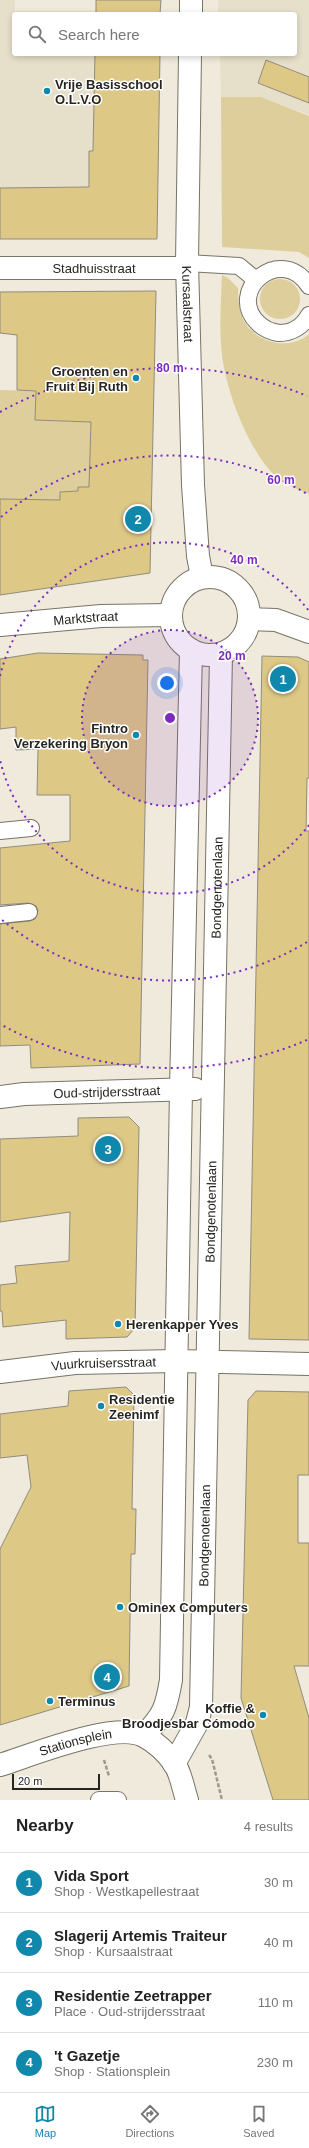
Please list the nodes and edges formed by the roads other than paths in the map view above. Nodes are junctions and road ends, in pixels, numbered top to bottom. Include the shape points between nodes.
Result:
1 (191, 0) edge
2 (191, 12) edge
3 (190, 56) edge
4 (187, 266) junction
5 (0, 268) edge
6 (256, 280) junction
7 (309, 286) edge
8 (309, 315) edge
9 (202, 577) junction
10 (171, 615) junction
11 (250, 619) junction
12 (0, 625) edge
13 (309, 632) edge
14 (191, 650) junction
15 (221, 654) junction
16 (31, 828) dead end
17 (0, 831) edge
18 (29, 912) dead end
19 (0, 915) edge
20 (213, 1088) junction
21 (181, 1089) junction
22 (0, 1097) edge
23 (176, 1361) junction
24 (207, 1363) junction
25 (309, 1364) edge
26 (0, 1372) edge
27 (144, 1736) junction
28 (174, 1764) junction
29 (0, 1765) edge
30 (99, 1800) edge
31 (118, 1800) edge
32 (187, 1800) edge

1 - 2 street
3 - 4 street, Kursaalstraat
4 - 5 street, Stadhuisstraat
4 - 6 lane via 239,266
4 - 9 street, Kursaalstraat via 192,485
6 - 7 lane via 273,269 282,269 294,272
6 - 8 lane via 248,298 249,309 254,320 262,328 285,333 296,329
9 - 10 street via 186,584 175,598
9 - 11 street via 220,577 236,586 247,600
10 - 12 street, Marktstraat via 102,616
10 - 14 street via 173,629 180,641
11 - 13 street via 276,620
11 - 15 street via 245,634 236,646
14 - 15 street via 205,655
14 - 21 street
15 - 20 street, Bondgenotenlaan
16 - 17 lane
18 - 19 lane
20 - 21 street, Oud-strijdersstraat
20 - 24 street, Bondgenotenlaan
21 - 22 street, Oud-strijdersstraat
21 - 23 street
23 - 24 street, Vuurkruisersstraat
23 - 26 street, Vuurkruisersstraat via 75,1364
23 - 27 street via 171,1680 168,1702 162,1716
24 - 25 street, Vuurkruisersstraat
24 - 28 street, Bondgenotenlaan via 201,1707 197,1722
27 - 28 street, Stationsplein via 165,1752
27 - 29 street, Stationsplein via 129,1732 97,1735
28 - 32 street, Stationsplein
30 - 31 lane

